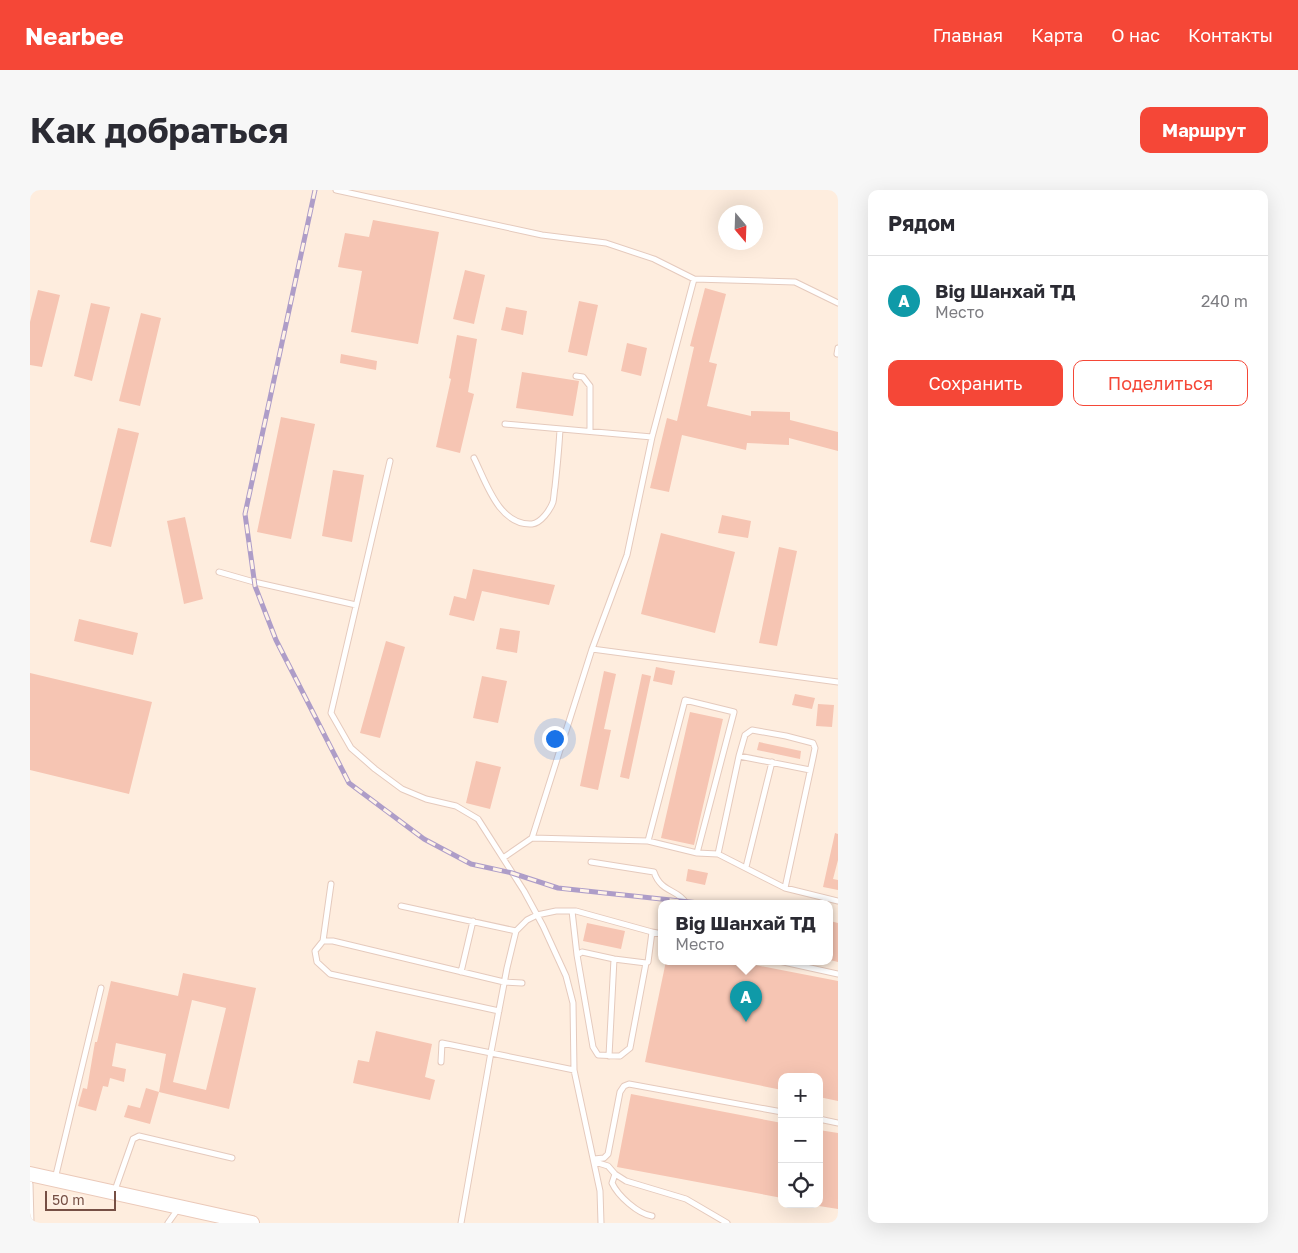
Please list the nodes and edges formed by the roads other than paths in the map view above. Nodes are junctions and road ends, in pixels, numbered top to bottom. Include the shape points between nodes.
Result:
1 (336, 190) edge
2 (694, 279) junction
3 (838, 303) edge
4 (576, 376) dead end
5 (505, 424) dead end
6 (560, 429) junction
7 (590, 431) junction
8 (652, 437) junction
9 (474, 458) dead end
10 (390, 461) dead end
11 (219, 572) dead end
12 (356, 605) junction
13 (592, 649) junction
14 (838, 682) edge
15 (739, 756) junction
16 (772, 762) junction
17 (810, 770) junction
18 (532, 838) junction
19 (648, 841) junction
20 (697, 853) junction
21 (718, 854) junction
22 (503, 858) junction
23 (591, 862) dead end
24 (746, 867) junction
25 (331, 884) dead end
26 (785, 888) junction
27 (683, 900) edge
28 (838, 901) edge
29 (402, 906) dead end
30 (572, 911) junction
31 (537, 915) junction
32 (473, 921) junction
33 (516, 931) junction
34 (652, 932) junction
35 (658, 933) edge
36 (322, 941) junction
37 (576, 956) junction
38 (614, 959) junction
39 (646, 963) junction
40 (797, 965) edge
41 (461, 972) junction
42 (838, 974) edge
43 (504, 982) junction
44 (522, 983) dead end
45 (101, 988) dead end
46 (499, 1011) junction
47 (491, 1052) junction
48 (609, 1056) junction
49 (441, 1062) dead end
50 (574, 1070) junction
51 (778, 1111) edge
52 (823, 1120) edge
53 (838, 1123) edge
54 (232, 1158) dead end
55 (594, 1160) junction
56 (30, 1174) edge
57 (615, 1174) junction
58 (55, 1180) junction
59 (30, 1184) edge
60 (114, 1193) junction
61 (179, 1207) junction
62 (652, 1216) dead end
63 (31, 1223) edge
64 (168, 1223) edge
65 (252, 1223) edge
66 (461, 1223) edge
67 (601, 1223) edge
68 (727, 1223) edge

1 - 2 lane via 542,236 606,243 654,259
2 - 3 lane via 795,282
2 - 8 lane
4 - 7 lane via 583,377 590,386
5 - 6 lane
6 - 7 lane
6 - 9 lane via 553,503 534,524 520,523 506,514
7 - 8 lane
8 - 13 lane via 627,555
10 - 12 lane
11 - 12 lane
12 - 22 lane via 331,713 351,748 402,789 456,806 478,819
13 - 14 lane
13 - 18 lane
15 - 16 lane
15 - 17 lane via 745,734 752,730 786,736 815,745
15 - 21 lane
16 - 17 lane
16 - 24 lane
17 - 26 lane
18 - 19 lane
18 - 22 lane
19 - 20 lane
19 - 20 lane via 686,700 692,701 734,712
20 - 21 lane
21 - 24 lane
22 - 31 lane
23 - 27 lane via 654,872 657,881
24 - 26 lane
25 - 36 lane
26 - 28 lane
29 - 32 lane
30 - 31 lane via 556,910
30 - 34 lane
30 - 37 lane
31 - 33 lane
31 - 50 lane via 555,949 573,1003
32 - 33 lane
32 - 41 lane
33 - 43 lane
34 - 35 lane
34 - 39 lane
36 - 41 lane
36 - 46 lane via 315,950 316,959 330,974
37 - 38 lane via 582,952
37 - 48 lane via 593,1048 598,1055
38 - 39 lane
38 - 48 lane
39 - 48 lane via 630,1048 620,1056
40 - 42 lane
41 - 43 lane
43 - 44 lane
43 - 46 lane
45 - 58 lane
46 - 47 lane
47 - 49 lane via 442,1043
47 - 50 lane
47 - 66 lane
50 - 55 lane
51 - 55 lane via 629,1084 620,1092 608,1154
52 - 53 lane
54 - 60 lane via 139,1136 133,1139
55 - 57 lane via 608,1166
55 - 67 lane via 600,1191
56 - 58 main road
57 - 62 lane via 612,1177 615,1190 643,1214
57 - 68 lane via 637,1185 686,1199
58 - 60 main road
59 - 63 lane
60 - 61 main road
61 - 64 lane
61 - 65 main road

